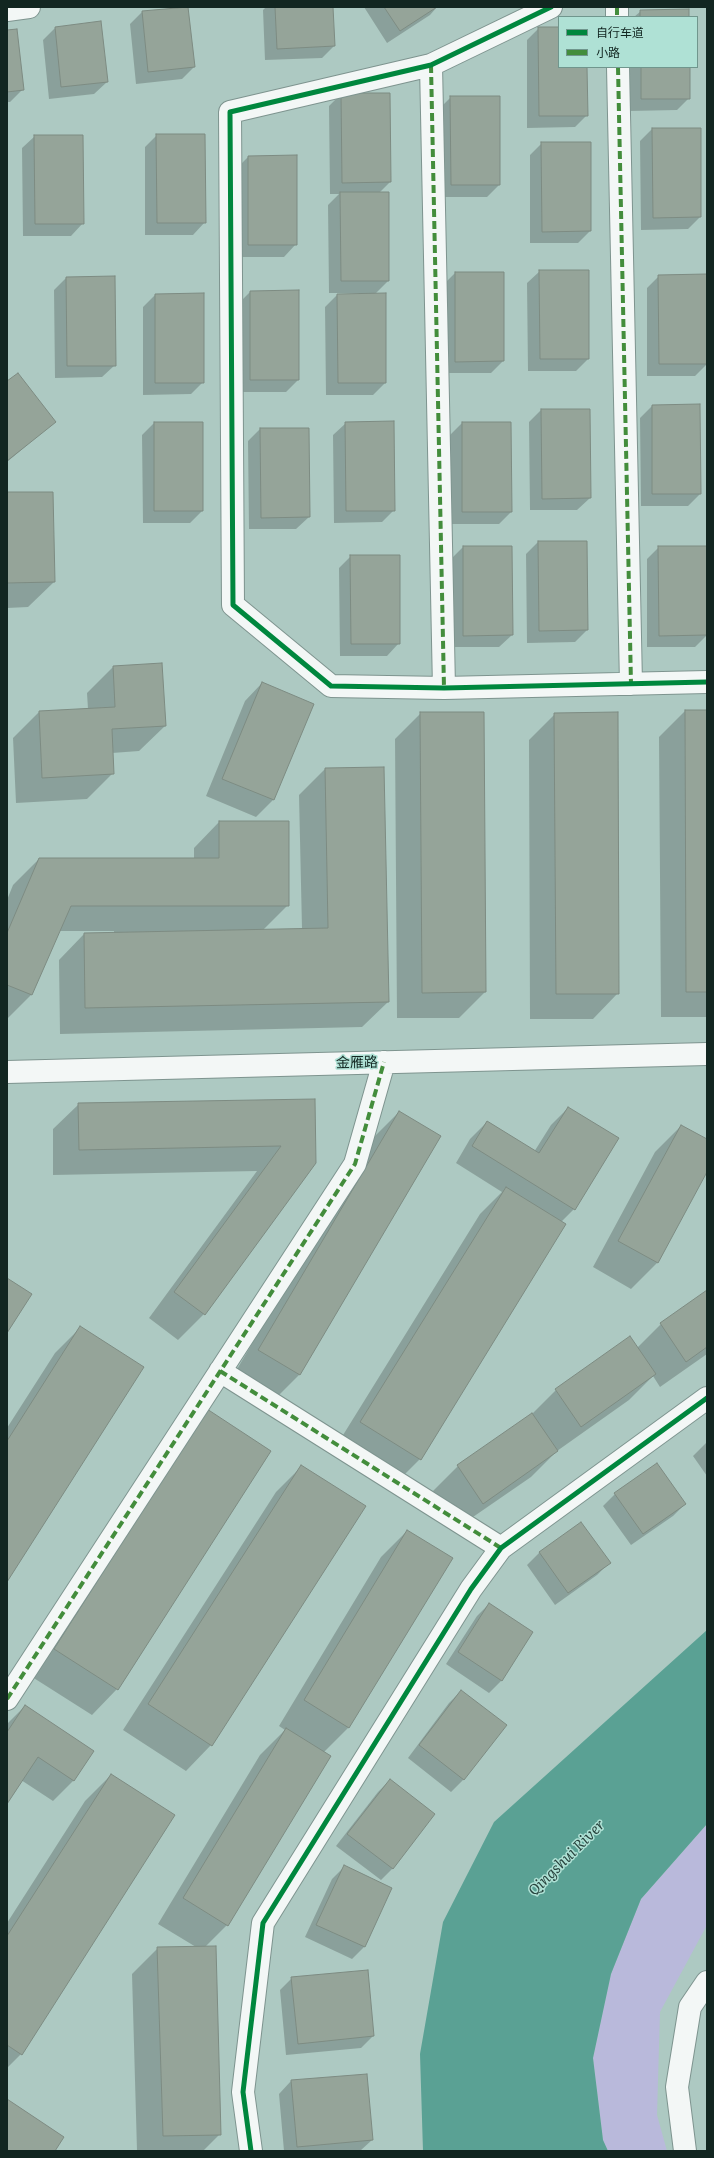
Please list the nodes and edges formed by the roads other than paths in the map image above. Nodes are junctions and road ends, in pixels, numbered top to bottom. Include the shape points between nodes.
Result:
1 (29, 7) edge
2 (551, 7) edge
3 (7, 10) edge
4 (431, 65) junction
5 (618, 68) edge
6 (707, 682) edge
7 (631, 684) junction
8 (444, 688) junction
9 (707, 1054) edge
10 (384, 1062) junction
11 (7, 1072) edge
12 (220, 1370) junction
13 (707, 1398) edge
14 (501, 1548) junction
15 (7, 1699) edge
16 (707, 1982) edge
17 (251, 2151) edge
18 (685, 2151) edge

1 - 3 street
2 - 4 street
4 - 8 street
4 - 8 street via 230,112 233,605 331,686
5 - 7 street
6 - 7 street
7 - 8 street
9 - 10 street, 金雁路
10 - 11 street, 金雁路
10 - 12 street via 355,1164
12 - 14 street
12 - 15 street
13 - 14 street
14 - 17 street via 471,1590 263,1923 244,2092
16 - 18 street via 690,2007 677,2087

